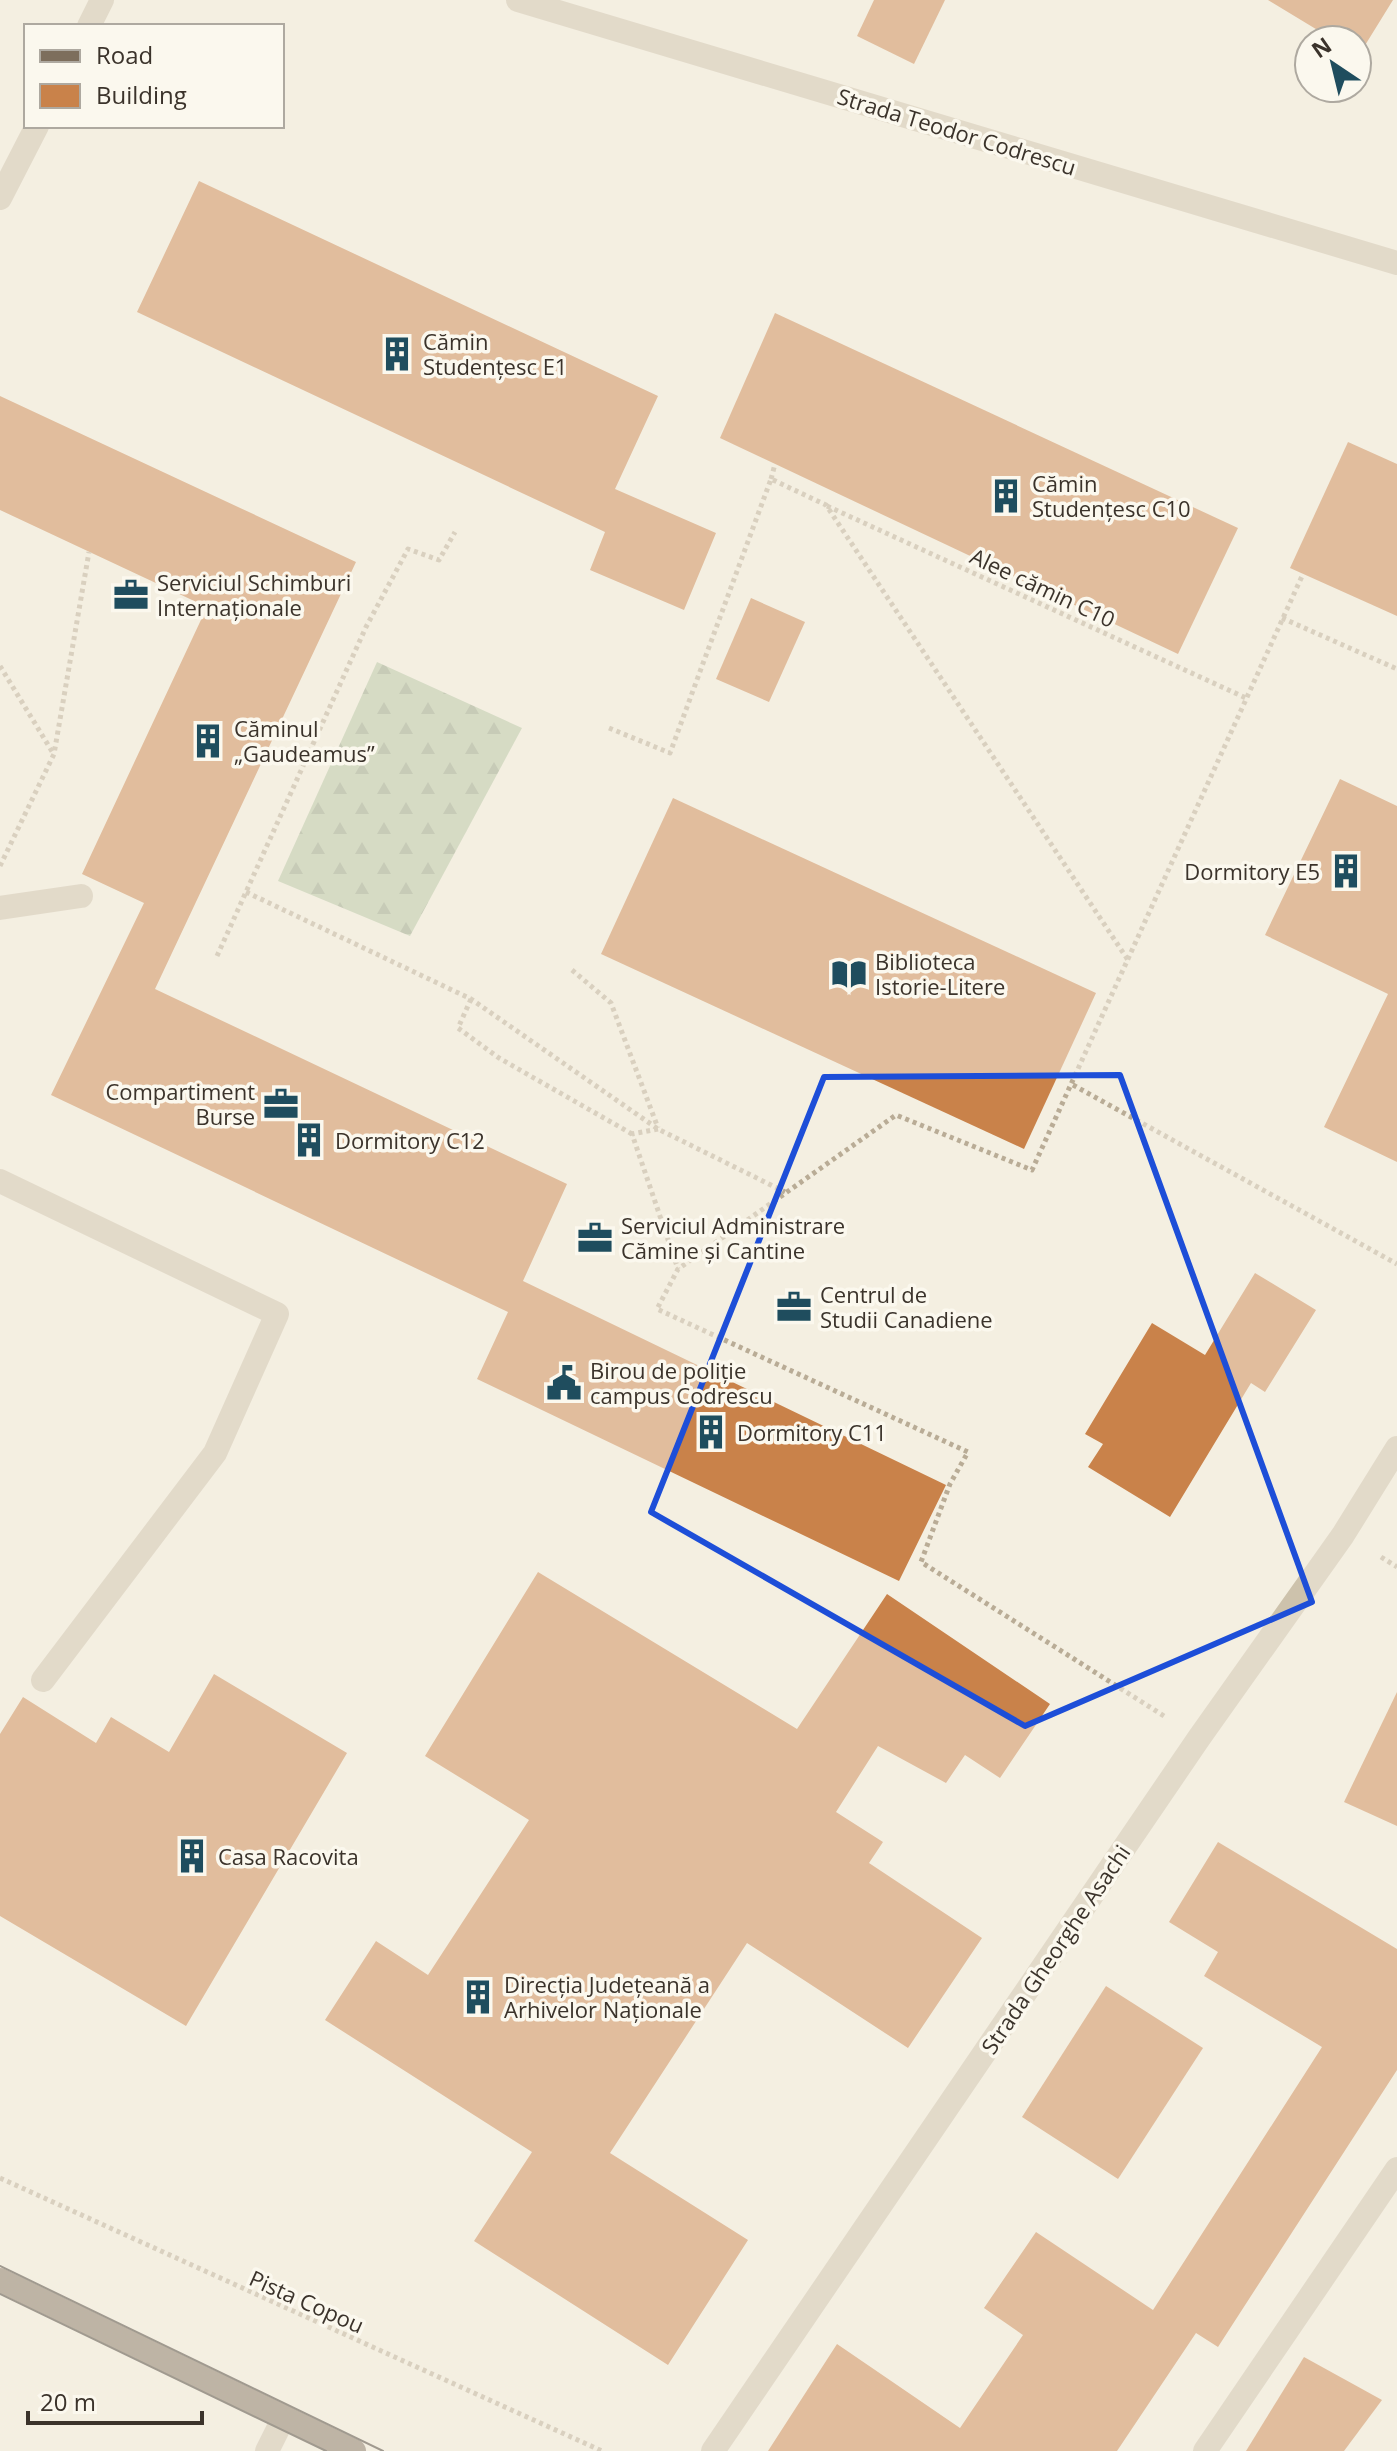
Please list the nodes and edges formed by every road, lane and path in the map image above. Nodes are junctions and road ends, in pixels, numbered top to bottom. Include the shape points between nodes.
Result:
1 (102, 0) edge
2 (518, 0) edge
3 (90, 24) edge
4 (36, 128) edge
5 (0, 198) edge
6 (1397, 263) edge
7 (775, 464) dead end
8 (771, 479) junction
9 (826, 505) junction
10 (455, 532) dead end
11 (89, 552) dead end
12 (1303, 574) dead end
13 (1282, 618) junction
14 (0, 666) edge
15 (1397, 669) edge
16 (1246, 698) junction
17 (609, 728) dead end
18 (54, 754) junction
19 (0, 867) edge
20 (246, 892) junction
21 (81, 896) dead end
22 (0, 908) edge
23 (217, 956) dead end
24 (1128, 960) junction
25 (572, 970) dead end
26 (471, 999) junction
27 (1073, 1085) junction
28 (658, 1129) junction
29 (632, 1134) junction
30 (0, 1181) edge
31 (785, 1192) junction
32 (1397, 1264) edge
33 (678, 1269) junction
34 (1397, 1448) edge
35 (43, 1680) dead end
36 (1199, 1738) junction
37 (1397, 2169) edge
38 (0, 2178) edge
39 (0, 2280) edge
40 (284, 2417) junction
41 (267, 2451) edge
42 (354, 2451) edge
43 (602, 2451) edge
44 (713, 2451) edge
45 (1205, 2451) edge

1 - 3 street
2 - 6 street, Strada Teodor Codrescu
4 - 5 street
7 - 8 path
8 - 9 path, Alee cămin C10
8 - 17 path via 670,753
9 - 16 path, Alee cămin C10
9 - 24 path
10 - 20 path via 439,560 408,549 366,627
11 - 18 path
12 - 13 path
13 - 15 path
13 - 16 path
14 - 18 path
16 - 24 path
18 - 19 path
20 - 23 path
20 - 26 path
21 - 22 street
24 - 27 path
25 - 28 path via 611,1003
26 - 28 path
26 - 29 path via 458,1028 499,1058
27 - 31 path via 1032,1170 896,1115
27 - 32 path
28 - 29 path
28 - 31 path
29 - 33 path
30 - 35 street via 277,1314 215,1453
31 - 33 path
33 - 36 path via 657,1309 968,1452 921,1562
34 - 36 street, Strada Gheorghe Asachi via 1343,1535
36 - 44 street, Strada Gheorghe Asachi
37 - 45 street
38 - 43 path, Pista Copou
39 - 40 main road
40 - 41 street
40 - 42 main road

